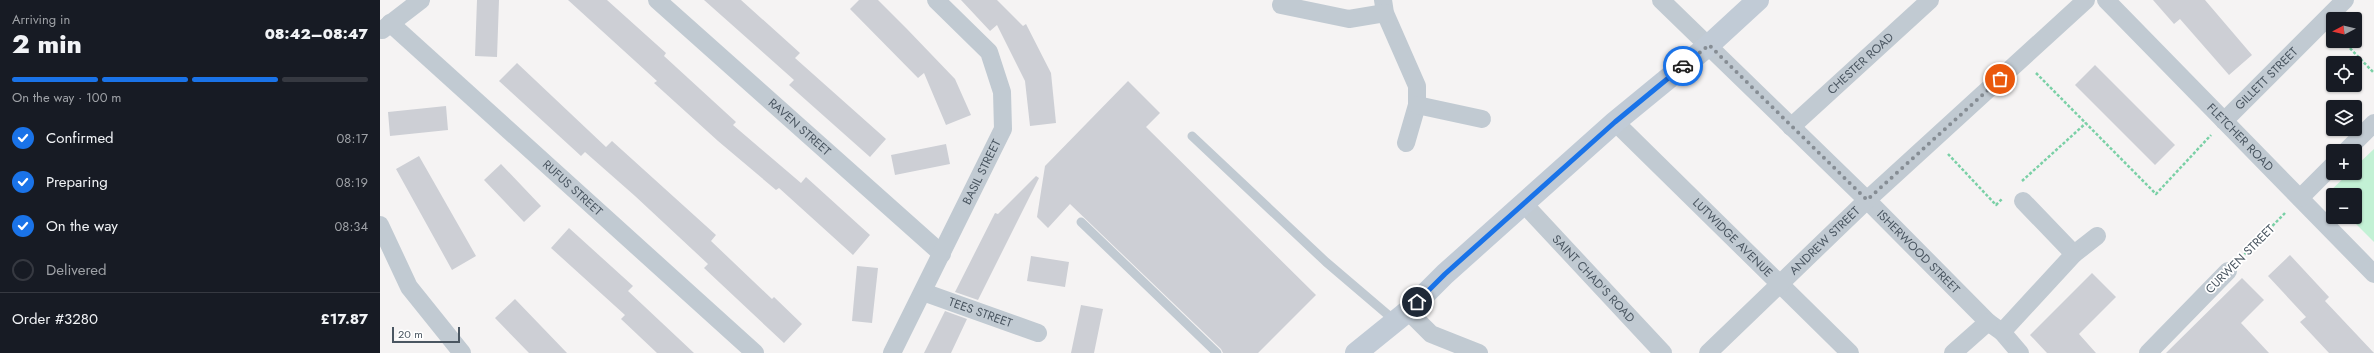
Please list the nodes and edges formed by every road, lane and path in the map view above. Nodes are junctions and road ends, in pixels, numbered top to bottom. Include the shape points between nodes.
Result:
1 (421, 0) edge
2 (657, 0) edge
3 (936, 0) edge
4 (1661, 0) edge
5 (1758, 0) edge
6 (1930, 0) edge
7 (2086, 0) edge
8 (2106, 0) edge
9 (2345, 0) edge
10 (1282, 5) dead end
11 (1384, 6) edge
12 (385, 27) edge
13 (1709, 45) junction
14 (2350, 48) edge
15 (2021, 59) junction
16 (2374, 73) edge
17 (1417, 105) junction
18 (1482, 119) dead end
19 (2224, 121) junction
20 (1615, 122) junction
21 (2086, 123) junction
22 (2374, 123) edge
23 (1791, 127) junction
24 (1192, 136) dead end
25 (1934, 138) junction
26 (1406, 143) dead end
27 (2353, 144) edge
28 (2326, 172) edge
29 (2020, 194) joint
30 (2005, 196) dead end
31 (2300, 198) junction
32 (1867, 200) junction
33 (1524, 204) junction
34 (1081, 222) dead end
35 (380, 225) edge
36 (2098, 236) dead end
37 (942, 254) junction
38 (2074, 254) junction
39 (2228, 271) joint
40 (2374, 274) edge
41 (1778, 284) junction
42 (923, 292) junction
43 (1401, 316) junction
44 (1995, 327) junction
45 (1038, 333) dead end
46 (462, 353) edge
47 (754, 353) edge
48 (892, 353) edge
49 (1217, 353) edge
50 (1356, 353) edge
51 (1479, 353) edge
52 (1664, 353) edge
53 (1708, 353) edge
54 (1850, 353) edge
55 (1953, 353) edge
56 (2020, 353) edge
57 (2148, 353) edge

1 - 12 street
2 - 37 street, RAVEN STREET
3 - 37 street, BASIL STREET via 989,52 1002,92 1003,129
4 - 13 street, ISHERWOOD STREET
5 - 13 street
6 - 23 street, CHESTER ROAD
7 - 15 street, ANDREW STREET
8 - 19 street, FLETCHER ROAD
9 - 19 street, GILLETT STREET
10 - 11 street via 1349,19
11 - 17 street via 1416,86
12 - 47 street, RUFUS STREET
13 - 20 street
13 - 23 street, ISHERWOOD STREET
14 - 16 path
15 - 21 path
15 - 25 street, ANDREW STREET
17 - 18 street
17 - 26 street
19 - 21 path via 2156,194
19 - 31 street, FLETCHER ROAD
20 - 33 street
20 - 41 street, LUTWIDGE AVENUE
21 - 29 path
22 - 27 street
23 - 32 street, ISHERWOOD STREET
24 - 43 lane via 1326,262
25 - 30 path via 1996,205
25 - 32 street, ANDREW STREET
28 - 31 street
29 - 38 street
31 - 39 path, CURWEN STREET
31 - 40 street, FLETCHER ROAD
32 - 41 street, ANDREW STREET
32 - 44 street, ISHERWOOD STREET
33 - 43 street
33 - 52 street, SAINT CHAD'S ROAD
34 - 49 lane
35 - 46 street via 409,288
36 - 38 street
37 - 42 street, BASIL STREET
38 - 44 street
39 - 57 street, CURWEN STREET
41 - 53 street, ANDREW STREET
41 - 54 street, LUTWIDGE AVENUE
42 - 45 street, TEES STREET
42 - 48 street, BASIL STREET
43 - 50 street
43 - 51 street via 1431,334
44 - 55 street
44 - 56 street, ISHERWOOD STREET

